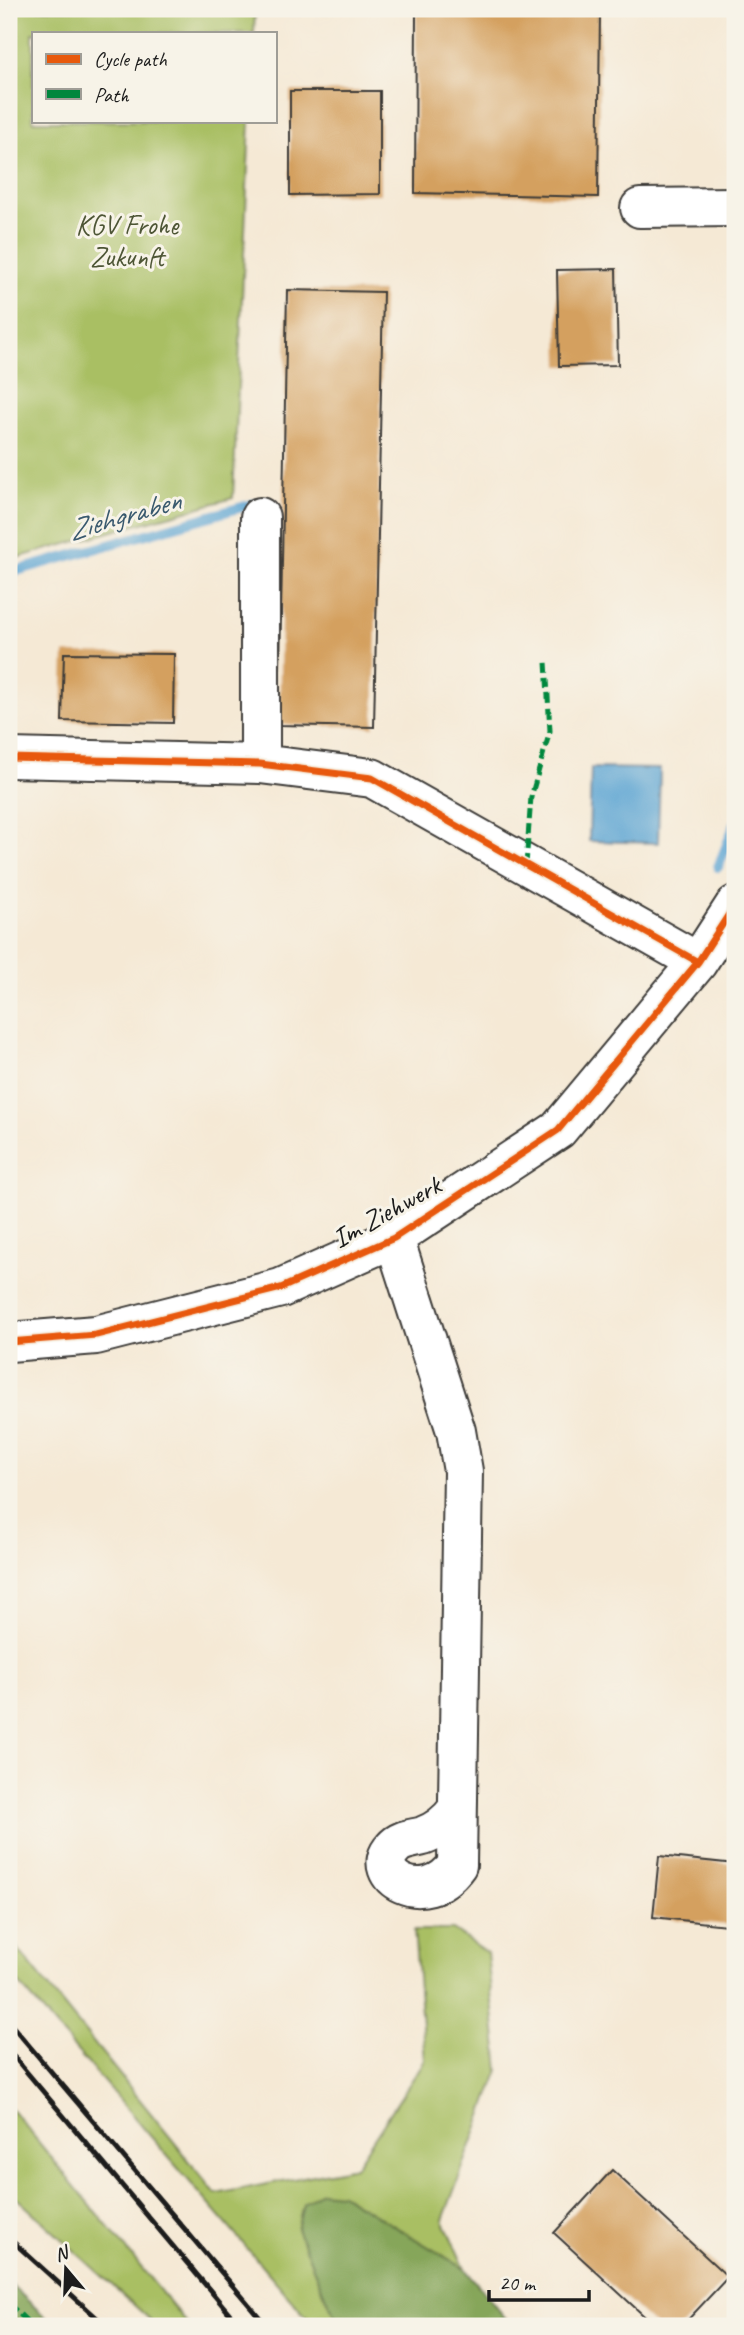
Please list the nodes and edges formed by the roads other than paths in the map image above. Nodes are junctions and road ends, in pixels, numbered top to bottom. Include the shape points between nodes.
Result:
1 (735, 207) edge
2 (640, 208) dead end
3 (260, 517) dead end
4 (9, 758) edge
5 (260, 764) junction
6 (735, 905) edge
7 (698, 962) junction
8 (394, 1238) junction
9 (9, 1342) edge
10 (457, 1810) dead end

1 - 2 street
3 - 5 street
4 - 5 street
5 - 7 street via 372,778
6 - 7 street, Im Ziehwerk
7 - 8 street, Im Ziehwerk via 558,1129
8 - 9 street, Im Ziehwerk via 281,1288 96,1335
8 - 10 street, Im Ziehwerk via 456,1431 463,1471

